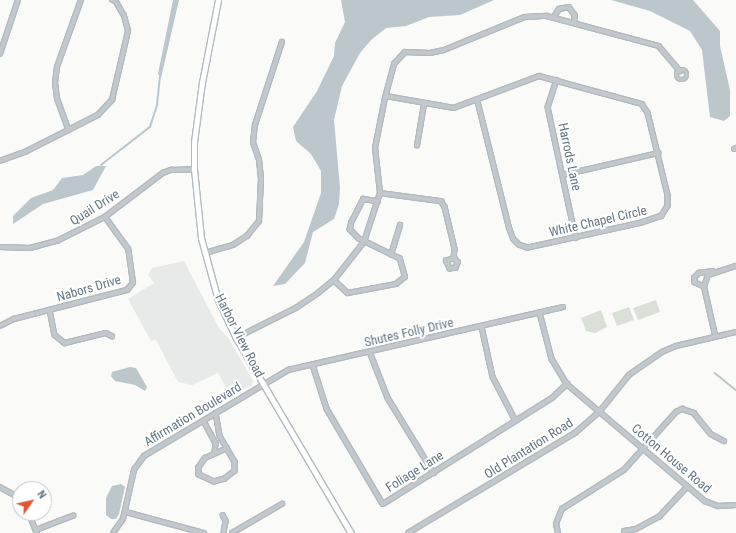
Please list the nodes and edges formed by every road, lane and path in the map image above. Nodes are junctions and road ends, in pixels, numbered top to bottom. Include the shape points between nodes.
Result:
1 (18, 0) edge
2 (80, 0) edge
3 (112, 0) edge
4 (218, 0) edge
5 (117, 1) edge
6 (554, 17) junction
7 (575, 23) junction
8 (282, 42) dead end
9 (1, 45) edge
10 (0, 54) edge
11 (680, 71) dead end
12 (557, 80) junction
13 (386, 96) junction
14 (477, 100) junction
15 (424, 104) junction
16 (68, 129) junction
17 (417, 146) dead end
18 (658, 153) junction
19 (0, 161) edge
20 (194, 169) junction
21 (563, 175) junction
22 (380, 193) junction
23 (378, 201) junction
24 (105, 217) junction
25 (400, 225) dead end
26 (576, 238) junction
27 (364, 242) junction
28 (0, 247) edge
29 (205, 253) junction
30 (391, 255) junction
31 (454, 258) dead end
32 (736, 266) edge
33 (713, 271) junction
34 (334, 280) junction
35 (704, 287) junction
36 (562, 307) dead end
37 (50, 310) junction
38 (540, 313) junction
39 (0, 326) edge
40 (482, 327) junction
41 (736, 332) edge
42 (715, 335) junction
43 (112, 336) dead end
44 (236, 338) junction
45 (370, 352) junction
46 (313, 365) junction
47 (567, 384) junction
48 (263, 385) junction
49 (600, 411) junction
50 (216, 414) junction
51 (515, 419) junction
52 (204, 421) junction
53 (724, 441) dead end
54 (226, 448) junction
55 (641, 448) junction
56 (215, 452) junction
57 (434, 473) junction
58 (0, 487) edge
59 (687, 487) junction
60 (12, 493) edge
61 (282, 504) dead end
62 (736, 505) edge
63 (126, 512) junction
64 (223, 514) dead end
65 (73, 516) dead end
66 (32, 521) edge
67 (36, 531) edge
68 (624, 531) dead end
69 (237, 532) edge
70 (114, 533) edge
71 (204, 533) edge
72 (224, 533) edge
73 (232, 533) edge
74 (351, 533) edge
75 (408, 533) edge
76 (558, 533) edge

1 - 9 street
2 - 16 street via 57,67 55,83 57,99
3 - 5 street
4 - 20 main road, Harbor View Road via 198,108
5 - 16 street via 128,31 112,100 98,115
6 - 7 street
6 - 7 street via 559,9 569,7 575,15
6 - 13 street via 525,17 444,50 430,53 405,52 394,64
7 - 11 street via 659,46
8 - 29 street via 255,125 253,143 259,160 261,179 259,222 247,236 233,245
9 - 10 street
12 - 14 street, White Chapel Circle via 539,76
12 - 18 street, White Chapel Circle via 642,104 648,113
12 - 21 street, Harrods Lane via 548,107
13 - 15 street, White Chapel Circle
13 - 22 street via 375,148
14 - 15 street, White Chapel Circle via 454,108
14 - 26 street, White Chapel Circle via 513,239 519,245 528,248
15 - 17 street
16 - 19 street via 25,152
18 - 21 street
18 - 26 street, White Chapel Circle via 668,196 668,206 662,216
20 - 24 street, Quail Drive via 163,173
20 - 29 main road, Harbor View Road via 199,227
21 - 26 street, Harrods Lane
22 - 23 street
22 - 31 street via 441,201 445,207 455,249
23 - 27 street
23 - 27 street via 363,199 351,223 350,230 354,236
24 - 28 street, Quail Drive via 57,241 30,248
24 - 37 street, Nabors Drive via 128,249 133,283 127,290 116,294
25 - 30 street
27 - 30 street
27 - 34 street
29 - 44 main road, Harbor View Road via 218,300
30 - 34 street via 400,259 405,277 400,282 348,293
32 - 33 street
33 - 35 street via 708,275
33 - 35 street via 699,273 694,278 695,283
34 - 44 street via 296,308
35 - 42 street
36 - 38 street, Shutes Folly Drive
37 - 39 street, Nabors Drive via 14,319
37 - 43 street via 55,335 65,343 106,333
38 - 40 street, Shutes Folly Drive
38 - 47 street, Cotton House Road via 552,359
40 - 45 street, Shutes Folly Drive
40 - 51 street via 493,377
41 - 42 street, Old Plantation Road
42 - 49 street, Old Plantation Road via 662,352 629,375
44 - 48 main road, Harbor View Road
45 - 46 street, Shutes Folly Drive
45 - 57 street via 388,398
46 - 48 street, Shutes Folly Drive via 288,370
46 - 57 street, Foliage Lane via 326,409 383,504
47 - 49 street, Cotton House Road
47 - 51 street, Foliage Lane via 559,393
48 - 50 street, Affirmation Boulevard
48 - 74 main road, Harbor View Road
49 - 55 street, Cotton House Road
49 - 75 street, Old Plantation Road via 576,433
50 - 52 street, Affirmation Boulevard
50 - 54 street via 220,436
51 - 57 street, Foliage Lane
52 - 56 street via 216,444
52 - 63 street, Affirmation Boulevard via 144,456 134,470
53 - 55 street via 712,434 694,413 682,409 669,417
54 - 56 street
54 - 56 street via 234,462 234,471 214,482 199,475 198,468 205,458
55 - 59 street, Cotton House Road
55 - 76 street via 624,470 562,509 556,524
58 - 60 street
59 - 62 street, Cotton House Road via 711,504
59 - 68 street via 658,517 636,530
61 - 69 street
63 - 70 street, Affirmation Boulevard
63 - 71 street
64 - 72 street via 226,521
65 - 67 street
66 - 67 street
69 - 73 street

